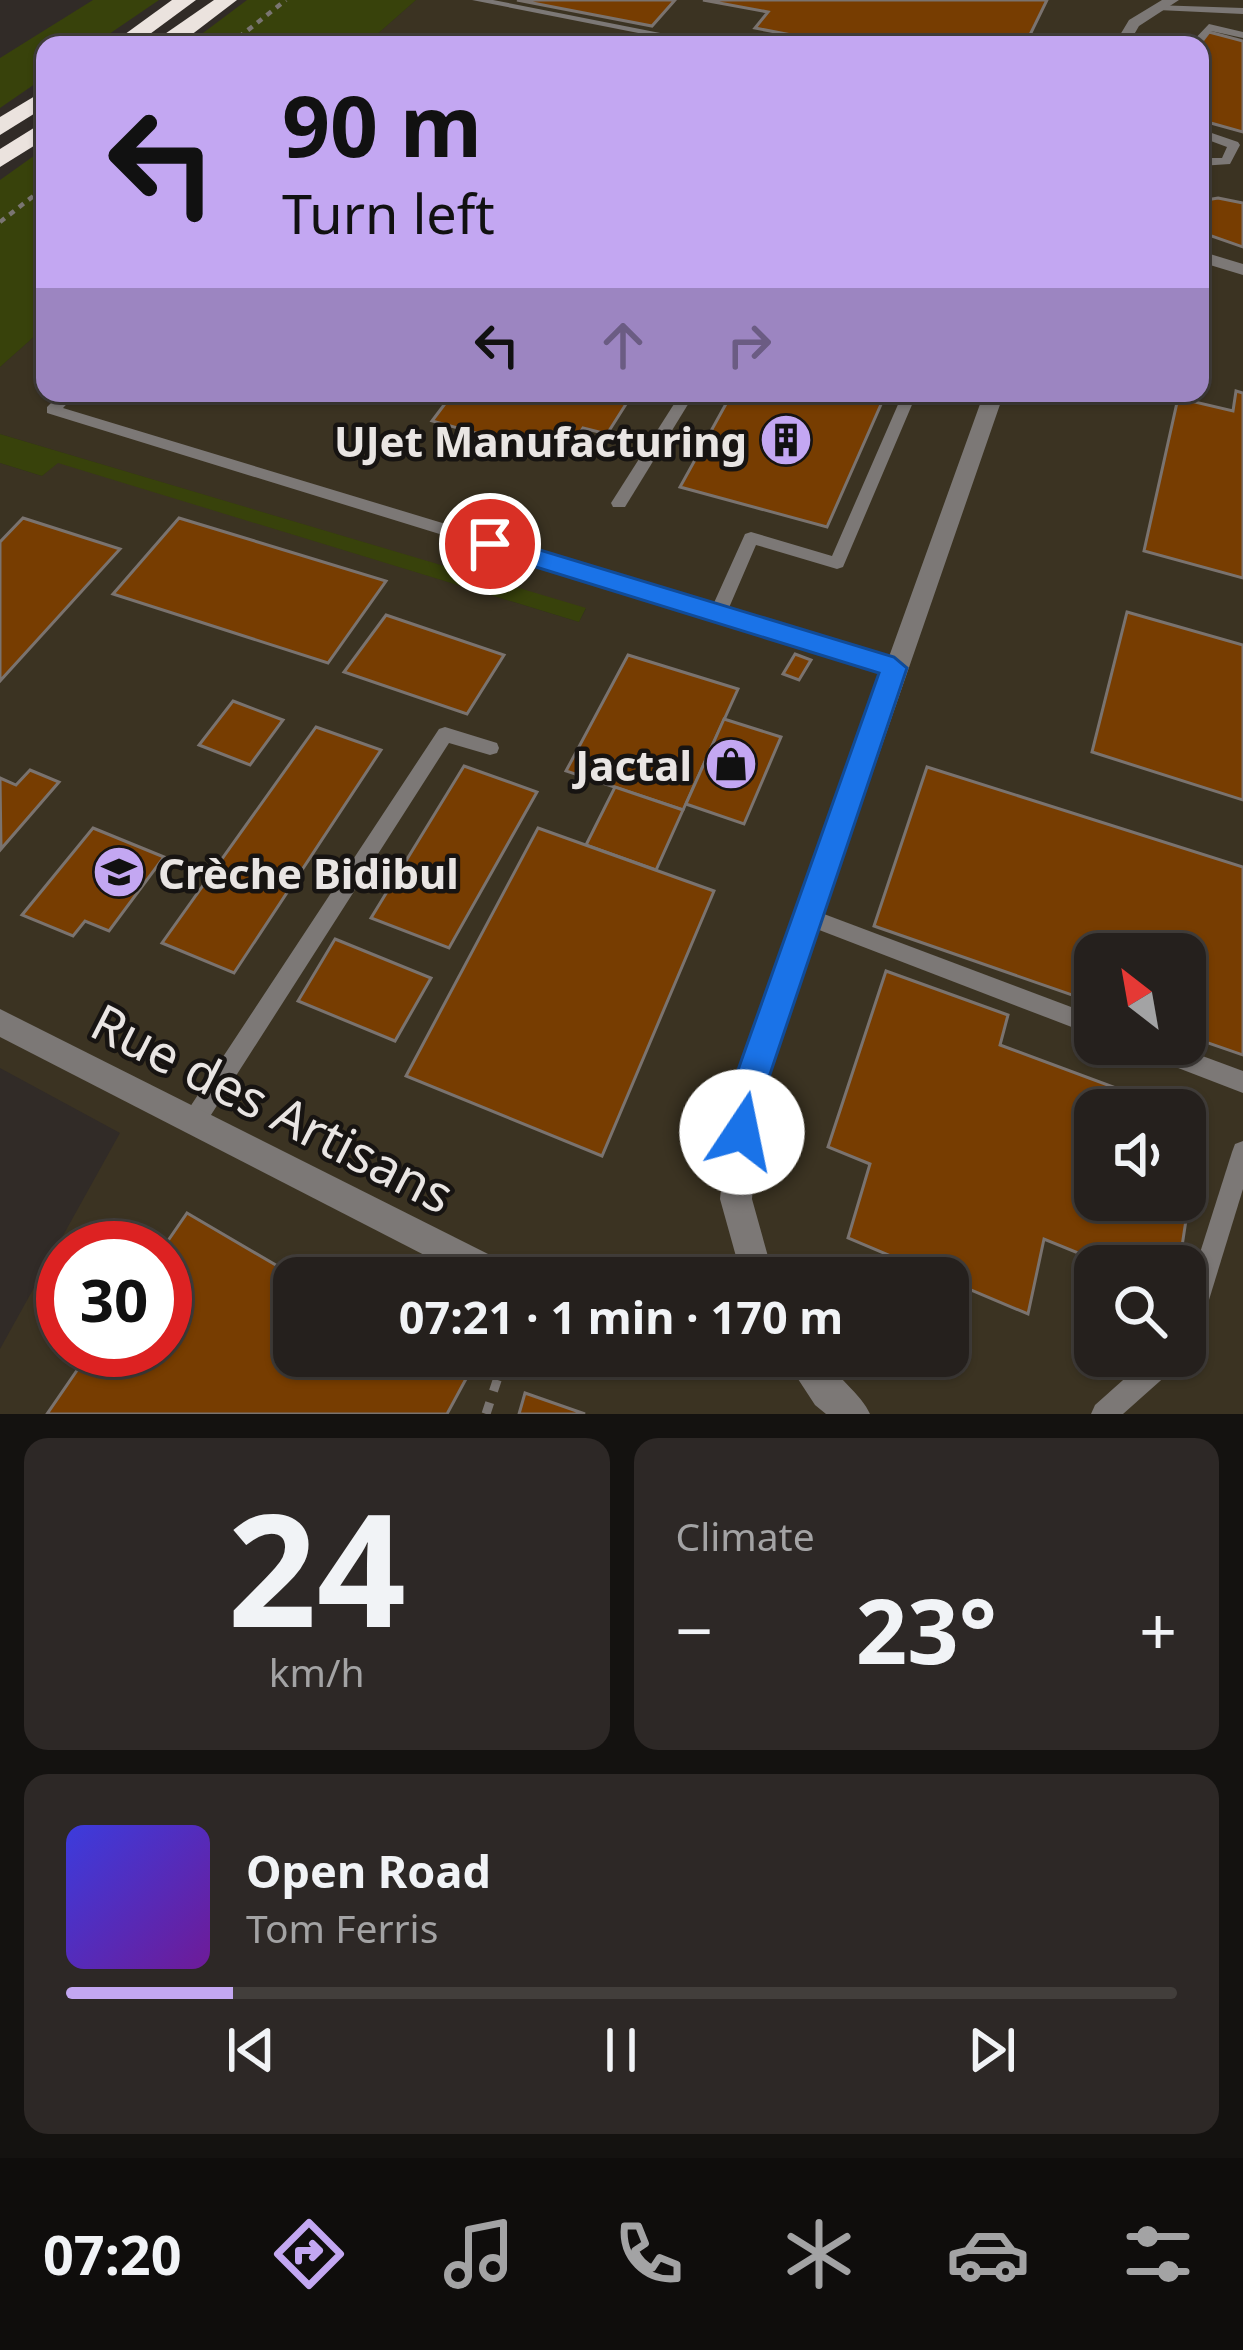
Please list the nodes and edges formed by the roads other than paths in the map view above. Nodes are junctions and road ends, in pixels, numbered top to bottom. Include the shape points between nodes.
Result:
1 (186, 0) edge
2 (226, 0) edge
3 (477, 0) edge
4 (1165, 3) edge
5 (1243, 11) edge
6 (1243, 34) edge
7 (134, 36) edge
8 (176, 36) edge
9 (668, 36) edge
10 (1126, 36) edge
11 (1202, 36) edge
12 (36, 103) edge
13 (0, 128) edge
14 (36, 134) edge
15 (1209, 136) edge
16 (0, 160) edge
17 (1209, 162) edge
18 (1209, 259) edge
19 (1243, 270) edge
20 (60, 402) edge
21 (682, 402) edge
22 (906, 402) edge
23 (991, 402) edge
24 (619, 503) dead end
25 (718, 614) junction
26 (894, 668) junction
27 (490, 748) dead end
28 (808, 917) junction
29 (1074, 1018) edge
30 (0, 1022) edge
31 (1198, 1065) edge
32 (1243, 1082) edge
33 (194, 1120) junction
34 (1243, 1152) edge
35 (462, 1257) edge
36 (752, 1257) edge
37 (1206, 1271) edge
38 (815, 1377) edge
39 (1145, 1377) edge
40 (853, 1414) edge
41 (1104, 1414) edge

1 - 7 highway
2 - 8 highway
3 - 9 lane
4 - 5 lane
4 - 10 street
6 - 11 lane via 1209,27
12 - 13 highway
14 - 16 highway
15 - 17 lane via 1234,146 1226,161
18 - 19 street
20 - 25 lane via 52,410
21 - 24 lane
22 - 25 lane via 837,563 751,538
23 - 26 street
25 - 26 lane
26 - 28 street
27 - 33 lane via 446,734
28 - 29 lane
28 - 36 street via 745,1098 736,1199
30 - 33 street, Rue des Artisans
31 - 32 lane
33 - 35 street, Rue des Artisans
34 - 37 lane
38 - 40 street
39 - 41 lane

